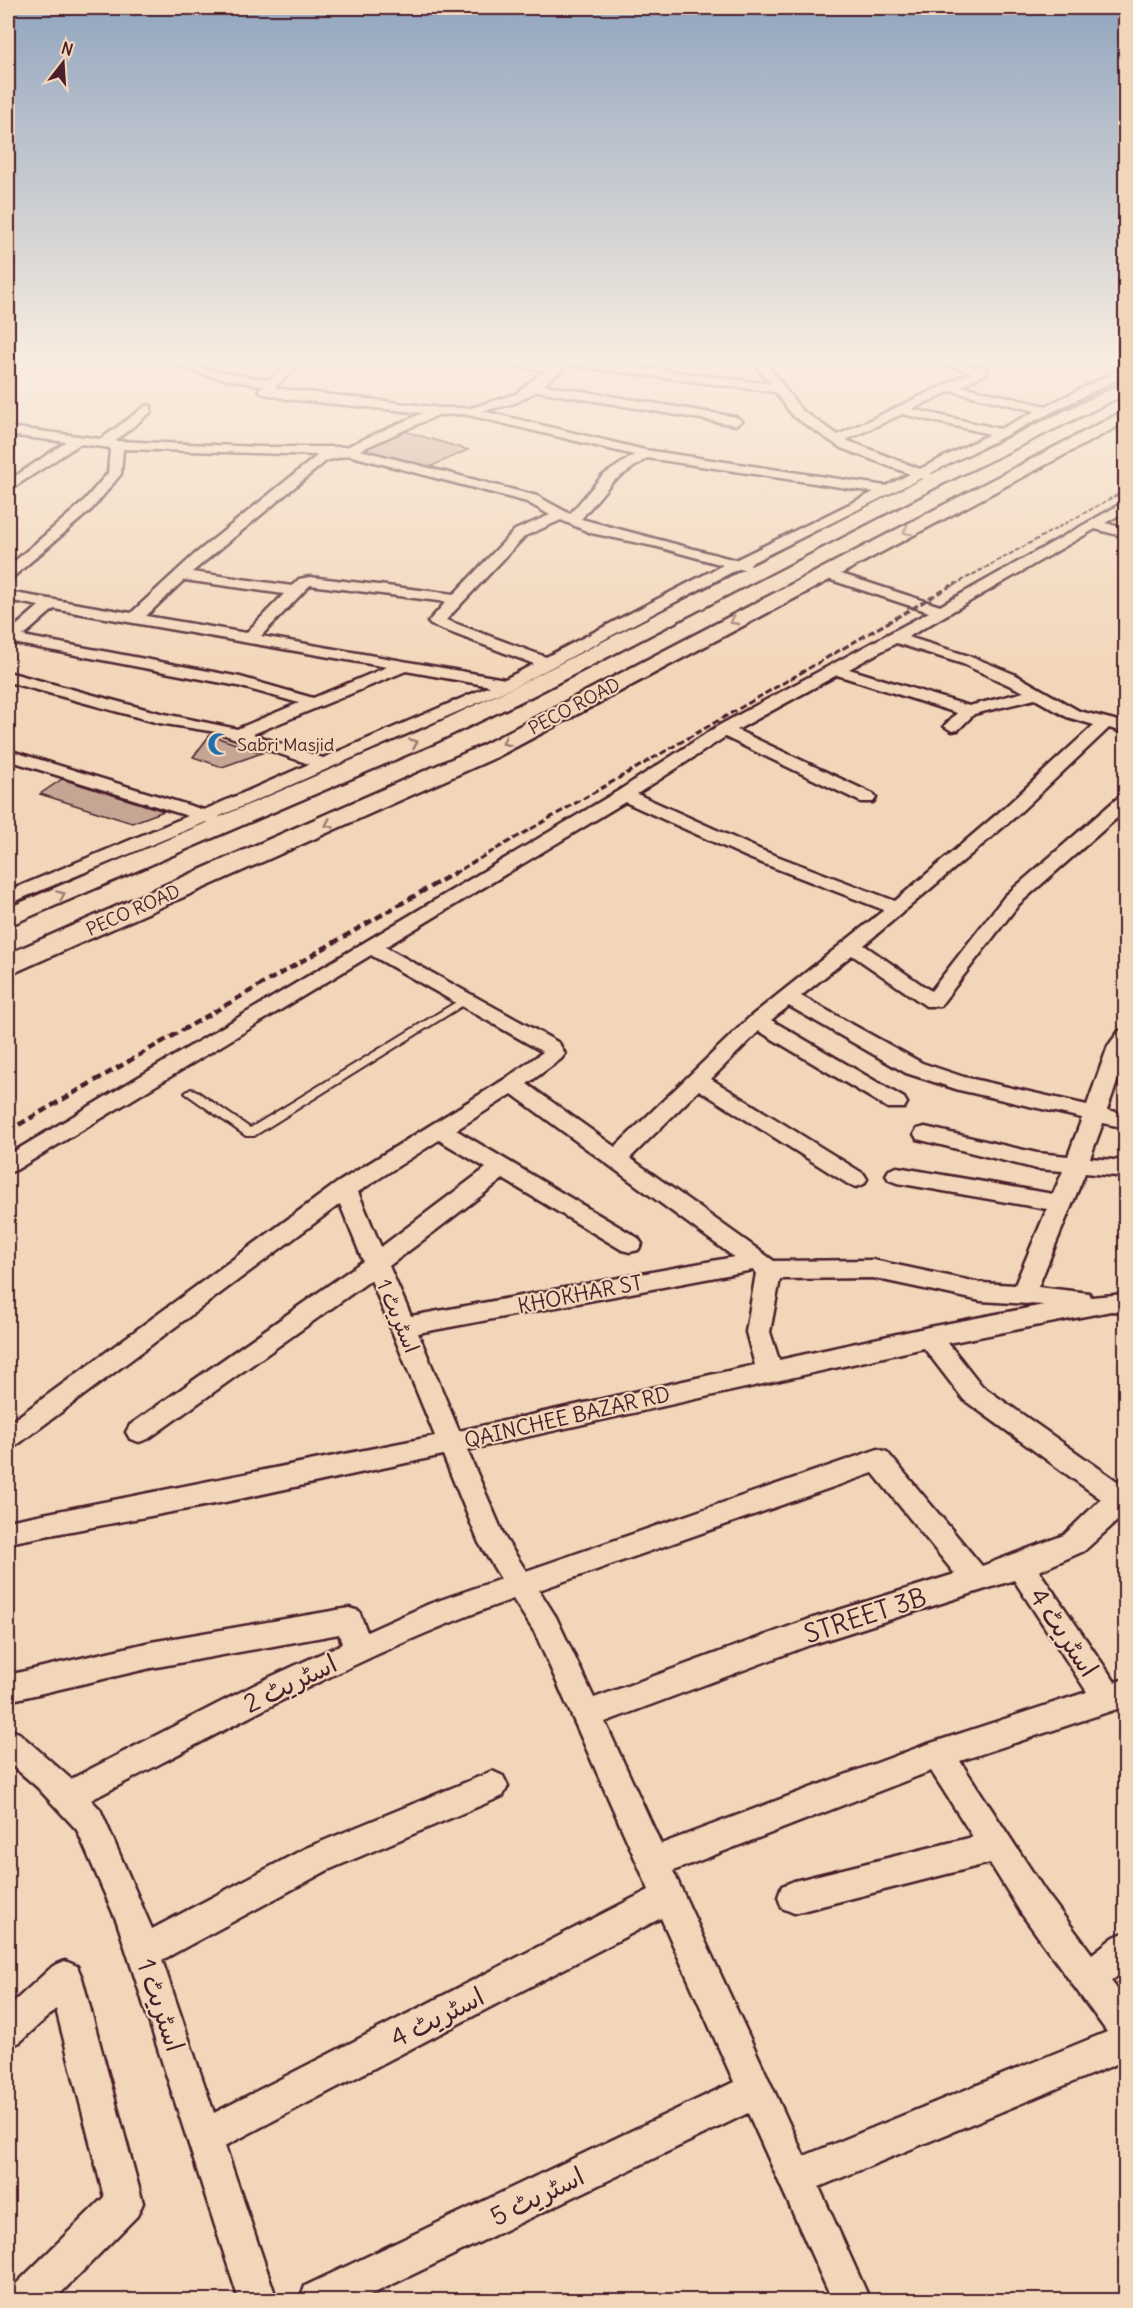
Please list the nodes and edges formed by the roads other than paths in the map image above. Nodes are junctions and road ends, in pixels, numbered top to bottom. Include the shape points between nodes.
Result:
1 (39, 466) edge
2 (113, 466) edge
3 (312, 466) edge
4 (404, 466) edge
5 (627, 466) edge
6 (724, 466) edge
7 (900, 466) edge
8 (945, 466) edge
9 (950, 466) edge
10 (1029, 466) edge
11 (927, 477) junction
12 (8, 487) edge
13 (888, 490) junction
14 (1125, 505) edge
15 (567, 518) junction
16 (1094, 524) junction
17 (1125, 532) edge
18 (746, 568) junction
19 (824, 573) junction
20 (8, 574) edge
21 (181, 575) junction
22 (296, 591) junction
23 (8, 596) edge
24 (456, 599) junction
25 (50, 604) junction
26 (940, 611) junction
27 (134, 619) junction
28 (251, 638) junction
29 (895, 638) junction
30 (550, 663) junction
31 (407, 665) junction
32 (836, 670) junction
33 (8, 677) edge
34 (515, 687) junction
35 (1036, 694) junction
36 (315, 703) junction
37 (968, 711) junction
38 (1106, 723) junction
39 (952, 726) dead end
40 (1125, 728) edge
41 (724, 730) junction
42 (236, 735) junction
43 (8, 755) edge
44 (379, 758) junction
45 (324, 764) junction
46 (424, 782) junction
47 (624, 795) junction
48 (867, 798) dead end
49 (1125, 800) edge
50 (217, 820) junction
51 (8, 898) edge
52 (898, 909) junction
53 (8, 918) edge
54 (369, 946) junction
55 (852, 946) junction
56 (8, 965) edge
57 (786, 996) junction
58 (466, 999) junction
59 (757, 1021) junction
60 (1125, 1036) edge
61 (696, 1080) junction
62 (513, 1084) junction
63 (191, 1093) dead end
64 (896, 1103) dead end
65 (1095, 1115) junction
66 (1125, 1121) edge
67 (439, 1130) junction
68 (925, 1134) dead end
69 (616, 1159) junction
70 (8, 1165) edge
71 (1076, 1166) junction
72 (502, 1168) junction
73 (1125, 1169) edge
74 (897, 1175) dead end
75 (856, 1179) dead end
76 (345, 1189) junction
77 (1061, 1203) junction
78 (630, 1244) dead end
79 (376, 1264) junction
80 (763, 1265) junction
81 (1023, 1295) junction
82 (1121, 1306) edge
83 (402, 1327) junction
84 (929, 1336) junction
85 (770, 1371) junction
86 (139, 1432) dead end
87 (8, 1438) edge
88 (452, 1443) junction
89 (1124, 1496) edge
90 (8, 1532) edge
91 (1020, 1566) junction
92 (976, 1580) junction
93 (520, 1584) junction
94 (358, 1650) junction
95 (8, 1688) edge
96 (1117, 1695) edge
97 (586, 1715) junction
98 (8, 1743) edge
99 (938, 1755) junction
100 (492, 1786) dead end
101 (67, 1797) junction
102 (997, 1846) junction
103 (653, 1863) junction
104 (668, 1897) junction
105 (794, 1897) dead end
106 (1125, 1949) edge
107 (143, 1952) junction
108 (1088, 1978) junction
109 (8, 2030) edge
110 (1125, 2030) edge
111 (1125, 2042) edge
112 (754, 2091) junction
113 (206, 2137) junction
114 (795, 2178) junction
115 (28, 2301) edge
116 (258, 2301) edge
117 (319, 2301) edge
118 (851, 2301) edge

1 - 12 street
2 - 20 street via 114,474 87,506
3 - 21 street
4 - 15 street via 532,499
5 - 15 street via 607,479
6 - 13 street
7 - 11 street
8 - 11 street
9 - 11 main road, PECO ROAD
10 -> 19 main road, PECO ROAD
11 - 13 street
11 - 18 main road, PECO ROAD
13 - 18 street
14 - 16 street
15 - 18 street via 596,530 660,543
15 - 24 street via 520,533
16 - 17 street
16 - 26 street
18 - 30 street
18 - 34 main road, PECO ROAD
19 - 26 street
19 -> 46 main road, PECO ROAD via 488,752
21 - 22 street
21 - 27 street
22 - 24 street via 310,581
22 - 28 street
23 - 25 street
24 - 30 street via 436,622
25 - 27 street
25 - 36 street via 11,638 240,682
26 - 29 street
27 - 28 street
28 - 31 street
29 - 32 street
29 - 35 street via 969,661
30 - 34 street
31 - 34 street
31 - 36 street
32 - 37 street
32 - 41 street
33 - 42 street
44 -> 34 main road, PECO ROAD
34 - 45 street
35 - 37 street
35 - 38 street via 1073,714
36 - 42 street
37 - 39 street
38 - 40 street
38 - 52 street
41 - 47 street
41 - 48 street
42 - 45 street
43 - 50 street
44 - 46 main road
44 - 50 main road, PECO ROAD
45 - 50 street
46 -> 56 main road, PECO ROAD
47 - 52 street via 755,854
47 - 54 street
49 - 55 street via 1012,900 933,1002
50 - 51 street
53 -> 50 main road, PECO ROAD
52 - 55 street
54 - 58 street
54 - 70 street
55 - 57 street
57 - 59 street
57 - 65 street via 914,1068 958,1083
58 - 62 street via 555,1051
58 - 63 lane via 250,1132
59 - 61 street
59 - 64 street
60 - 65 street
61 - 69 street
61 - 75 street
62 - 67 street
62 - 69 street
65 - 66 street
65 - 71 street
67 - 72 street
67 - 76 street
68 - 71 street via 1037,1161
69 - 80 street
71 - 73 street
71 - 77 street
72 - 78 street
72 - 79 street
74 - 77 street
76 - 79 street, اسٹریٹ 1
76 - 87 street
77 - 81 street
79 - 83 street, اسٹریٹ 1
79 - 86 street
80 - 81 street, KHOKHAR ST via 873,1269 981,1292
80 - 83 street, KHOKHAR ST
80 - 85 street via 758,1332
81 - 82 street, KHOKHAR ST
82 - 84 street, QAINCHEE BAZAR RD
83 - 88 street, اسٹریٹ 1
84 - 85 street, QAINCHEE BAZAR RD
84 - 89 street via 973,1393
85 - 88 street, QAINCHEE BAZAR RD
88 - 90 street, QAINCHEE BAZAR RD via 184,1500
88 - 93 street, اسٹریٹ 1 via 494,1544
89 - 91 street, STREET 3B via 1074,1543
91 - 92 street, STREET 3B
91 - 96 street, اسٹریٹ 4
92 - 93 street, اسٹریٹ 2 via 878,1460
92 - 97 street, STREET 3B via 807,1633
93 - 94 street, اسٹریٹ 2 via 439,1613
93 - 97 street, اسٹریٹ 1 via 546,1626
94 - 95 street via 349,1620 151,1655
94 - 101 street, اسٹریٹ 2
96 - 99 street
97 - 103 street, اسٹریٹ 1
98 - 101 street, اسٹریٹ 1
99 - 102 street
99 - 103 street
100 - 107 street via 317,1859
101 - 107 street, اسٹریٹ 1 via 88,1820 134,1922
102 - 105 street
102 - 108 street
103 - 104 street, اسٹریٹ 1
104 - 112 street, اسٹریٹ 1
104 - 113 street, اسٹریٹ 4
106 - 108 street
107 - 113 street, اسٹریٹ 1
108 - 110 street
109 - 115 street via 65,1978 124,2203
111 - 114 street
112 - 114 street, اسٹریٹ 1
112 - 117 street, اسٹریٹ 5
113 - 116 street, اسٹریٹ 1
114 - 118 street, اسٹریٹ 1

